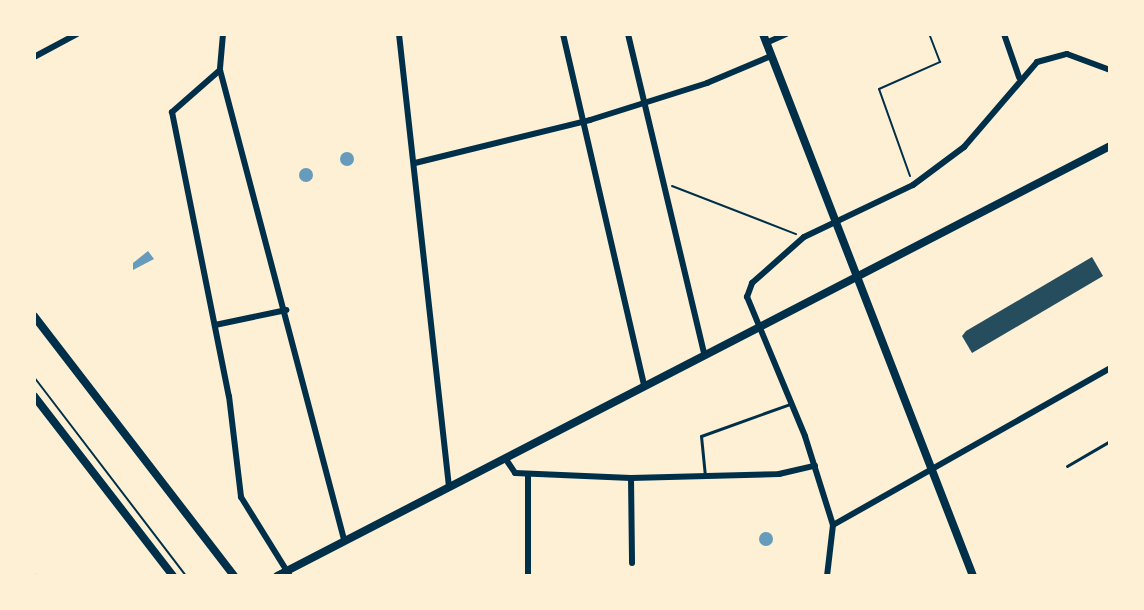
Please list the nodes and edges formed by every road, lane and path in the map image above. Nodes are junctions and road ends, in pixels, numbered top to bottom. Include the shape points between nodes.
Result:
1 (77, 34) edge
2 (223, 34) edge
3 (399, 34) edge
4 (563, 34) edge
5 (628, 34) edge
6 (786, 34) edge
7 (929, 34) edge
8 (1004, 34) edge
9 (764, 38) edge
10 (771, 56) junction
11 (34, 57) edge
12 (220, 70) junction
13 (1110, 70) edge
14 (1019, 76) junction
15 (645, 102) junction
16 (583, 122) junction
17 (1110, 146) edge
18 (415, 164) junction
19 (664, 183) junction
20 (913, 184) junction
21 (835, 221) junction
22 (804, 237) junction
23 (857, 276) junction
24 (286, 310) junction
25 (34, 316) edge
26 (214, 326) junction
27 (759, 327) junction
28 (704, 354) junction
29 (1110, 368) edge
30 (34, 377) edge
31 (645, 384) junction
32 (34, 396) edge
33 (792, 403) junction
34 (1110, 441) edge
35 (505, 458) junction
36 (815, 466) junction
37 (1067, 466) dead end
38 (932, 470) junction
39 (528, 475) junction
40 (706, 477) junction
41 (631, 478) junction
42 (449, 486) junction
43 (833, 525) junction
44 (344, 539) junction
45 (632, 563) dead end
46 (288, 572) edge
47 (173, 576) edge
48 (186, 576) edge
49 (234, 576) edge
50 (277, 576) edge
51 (528, 576) edge
52 (827, 576) edge
53 (973, 576) edge

1 - 11 street
2 - 12 street
3 - 18 street
4 - 16 street
5 - 15 street
6 - 9 street
7 - 20 path via 940,62 879,89
8 - 14 street
9 - 10 main road
10 - 15 street
10 - 21 main road
12 - 24 street
12 - 26 street via 172,112
13 - 14 street via 1067,54 1037,62
14 - 20 street via 976,137
15 - 16 street
15 - 19 street
16 - 18 street
16 - 31 street
17 - 23 street
18 - 42 street
19 - 22 path
19 - 28 street
20 - 21 street
21 - 22 street
21 - 23 main road
22 - 27 street via 752,283 747,297
23 - 27 street
23 - 38 main road
24 - 26 street
24 - 44 street via 324,481
25 - 49 street
26 - 46 street via 242,497
27 - 28 street
27 - 33 street
28 - 31 street
29 - 38 street
30 - 48 path
31 - 35 street
32 - 47 street
33 - 36 street
33 - 40 lane via 701,436
34 - 37 lane
35 - 39 street via 515,473
35 - 42 street
36 - 40 street via 779,474
36 - 43 street
38 - 43 street
38 - 53 main road
39 - 41 street
39 - 51 street
40 - 41 street
41 - 45 street
42 - 44 street
43 - 52 street
44 - 46 street
46 - 50 street

